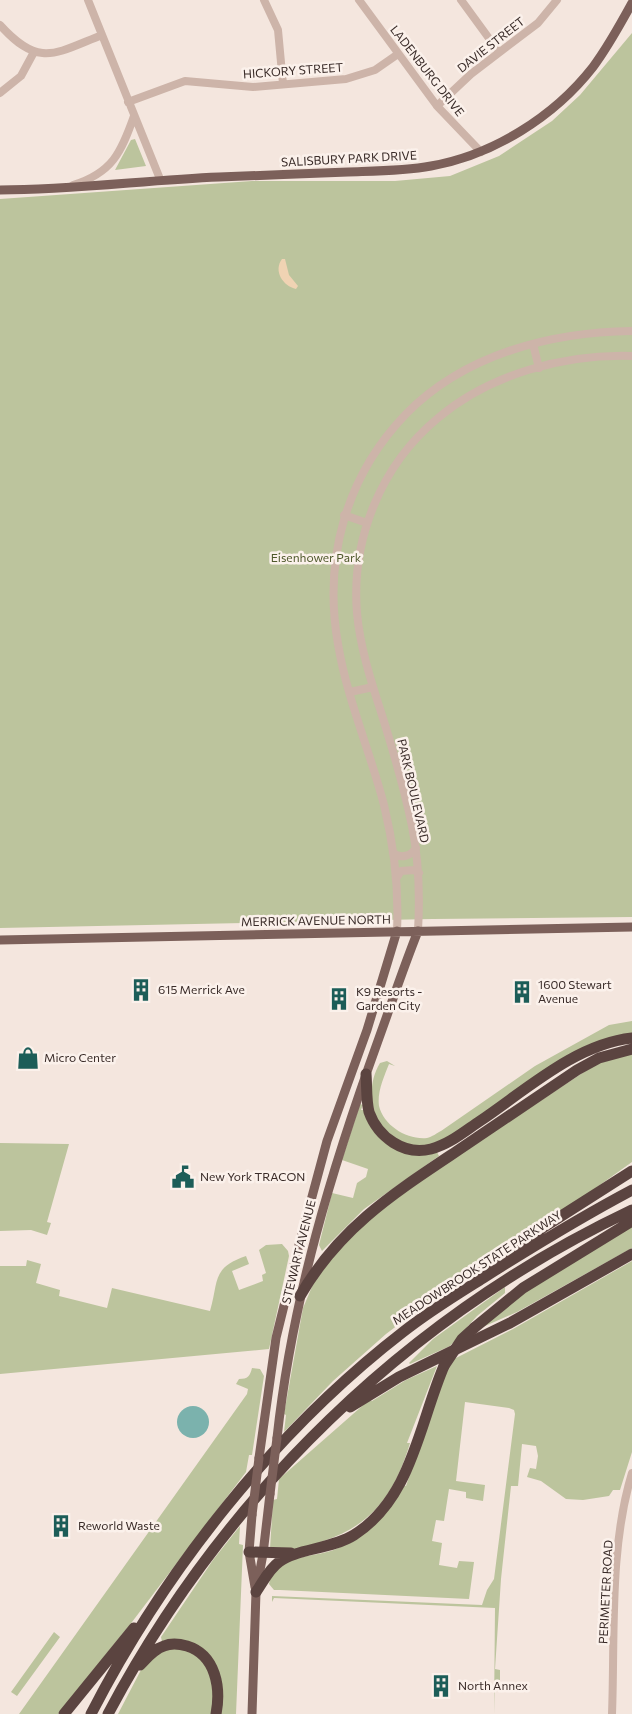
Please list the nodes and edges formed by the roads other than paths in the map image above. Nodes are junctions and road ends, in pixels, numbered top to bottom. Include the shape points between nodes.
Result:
1 (88, 0) edge
2 (264, 0) edge
3 (359, 0) edge
4 (461, 0) edge
5 (557, 0) edge
6 (632, 2) edge
7 (0, 25) edge
8 (102, 35) junction
9 (34, 52) junction
10 (499, 52) junction
11 (398, 54) junction
12 (283, 84) junction
13 (0, 93) edge
14 (128, 102) junction
15 (438, 106) junction
16 (134, 116) junction
17 (481, 152) junction
18 (160, 179) junction
19 (68, 187) junction
20 (0, 190) edge
21 (632, 331) edge
22 (533, 344) junction
23 (632, 356) edge
24 (539, 368) junction
25 (344, 515) junction
26 (367, 523) junction
27 (373, 687) junction
28 (350, 692) junction
29 (416, 848) junction
30 (392, 853) junction
31 (418, 873) junction
32 (396, 879) junction
33 (632, 927) edge
34 (398, 931) junction
35 (418, 931) junction
36 (0, 940) edge
37 (632, 1038) edge
38 (632, 1049) edge
39 (366, 1074) junction
40 (356, 1103) junction
41 (338, 1110) junction
42 (327, 1141) junction
43 (337, 1159) junction
44 (632, 1171) edge
45 (632, 1190) edge
46 (632, 1210) edge
47 (632, 1221) edge
48 (302, 1232) junction
49 (312, 1244) junction
50 (298, 1245) junction
51 (632, 1254) edge
52 (300, 1296) junction
53 (453, 1297) junction
54 (326, 1423) junction
55 (632, 1473) edge
56 (249, 1552) junction
57 (310, 1552) junction
58 (263, 1554) junction
59 (256, 1592) junction
60 (152, 1609) junction
61 (130, 1675) junction
62 (64, 1714) edge
63 (91, 1714) edge
64 (108, 1714) edge
65 (216, 1714) edge
66 (252, 1714) edge
67 (612, 1714) edge

1 - 8 street
2 - 12 street via 278,30
3 - 11 street, LADENBURG DRIVE
4 - 10 street
5 - 10 street, DAVIE STREET via 538,23
6 - 17 main road, SALISBURY PARK DRIVE via 592,68 565,96 521,131
7 - 9 street via 18,44
8 - 9 street via 57,52
8 - 14 street
9 - 13 street via 21,76
10 - 15 street, DAVIE STREET
11 - 12 street, HICKORY STREET via 375,70 356,77
11 - 15 street, LADENBURG DRIVE
12 - 14 street, HICKORY STREET via 238,86 185,81
14 - 16 street
15 - 17 street, LADENBURG DRIVE
16 - 18 street
16 - 19 street via 124,144 101,174
17 - 18 main road, SALISBURY PARK DRIVE via 417,168
18 - 19 main road, SALISBURY PARK DRIVE
19 - 20 main road, SALISBURY PARK DRIVE
21 - 22 street via 568,336
22 - 24 street
22 - 25 street via 464,371 439,385 414,406 376,450 362,472
23 - 24 street, PARK BOULEVARD via 573,361
24 - 26 street, PARK BOULEVARD via 479,390 454,404 427,427 389,474
25 - 26 street
25 - 28 street via 335,553 332,595 338,645
26 - 27 street, PARK BOULEVARD via 357,574 357,614
27 - 28 street
27 - 29 street, PARK BOULEVARD via 399,772
28 - 30 street via 384,806
29 - 30 street via 405,856
29 - 31 street, PARK BOULEVARD
30 - 32 street
31 - 32 street via 414,870 401,871
31 - 35 street, PARK BOULEVARD
32 - 34 street
33 - 35 main road, MERRICK AVENUE NORTH
34 - 35 main road, MERRICK AVENUE NORTH
34 - 36 main road, MERRICK AVENUE NORTH
34 - 41 main road, STEWART AVENUE
35 - 39 main road, STEWART AVENUE
37 - 39 highway via 610,1042 578,1056 453,1140 431,1149 407,1149 380,1132 369,1111
38 - 52 highway via 599,1058 577,1070 384,1201 327,1255
39 - 40 main road, STEWART AVENUE
40 - 41 main road
40 - 43 main road, STEWART AVENUE
41 - 42 main road, STEWART AVENUE
42 - 43 main road
42 - 48 main road, STEWART AVENUE
43 - 49 main road, STEWART AVENUE
44 - 53 highway via 493,1262
45 - 53 highway, MEADOWBROOK STATE PARKWAY via 550,1235
46 - 54 highway via 542,1258 468,1306 394,1361
47 - 57 highway, bridge via 523,1288 462,1339 444,1366 403,1480 390,1502 354,1535
48 - 49 main road
48 - 50 main road, STEWART AVENUE
49 - 50 main road
49 - 52 main road, STEWART AVENUE
50 - 56 main road, STEWART AVENUE, bridge via 276,1338
51 - 54 highway via 510,1323 399,1377
52 - 58 main road, STEWART AVENUE, bridge via 282,1388
53 - 60 highway, MEADOWBROOK STATE PARKWAY via 404,1331 325,1400 232,1500
54 - 61 highway via 228,1530 172,1606
55 - 67 street, PERIMETER ROAD via 617,1567
56 - 58 highway
56 - 59 main road, STEWART AVENUE
57 - 58 highway
57 - 59 highway via 281,1560
58 - 59 main road, STEWART AVENUE
59 - 66 main road, STEWART AVENUE
60 - 62 highway
60 - 63 highway, MEADOWBROOK STATE PARKWAY
61 - 64 highway
61 - 65 highway via 163,1646 190,1647 208,1662 216,1676

